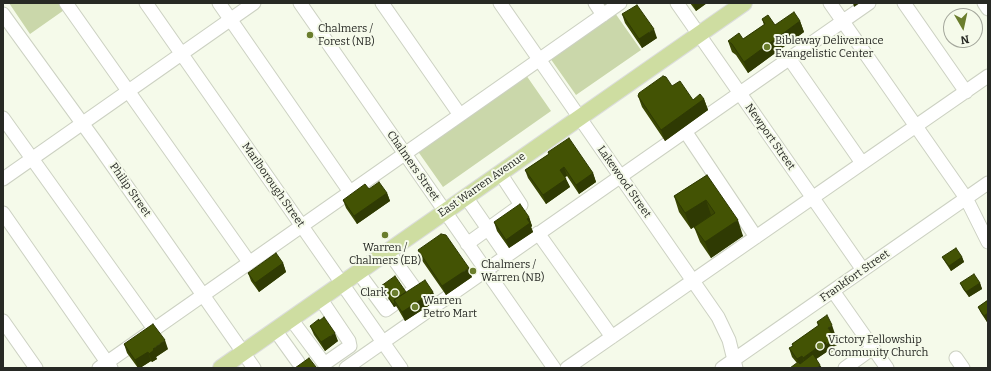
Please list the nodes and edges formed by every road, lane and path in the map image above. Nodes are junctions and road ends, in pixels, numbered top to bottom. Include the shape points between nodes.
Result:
1 (66, 3) edge
2 (146, 3) edge
3 (219, 3) edge
4 (254, 3) edge
5 (300, 3) edge
6 (382, 3) edge
7 (500, 3) edge
8 (595, 3) edge
9 (620, 3) edge
10 (677, 3) edge
11 (744, 3) edge
12 (830, 3) edge
13 (869, 3) edge
14 (904, 3) edge
15 (984, 3) edge
16 (988, 9) edge
17 (3, 14) edge
18 (603, 15) junction
19 (230, 20) junction
20 (843, 21) junction
21 (699, 35) junction
22 (182, 54) junction
23 (789, 58) junction
24 (539, 60) junction
25 (988, 76) edge
26 (128, 91) junction
27 (739, 92) junction
28 (966, 92) junction
29 (460, 115) junction
30 (3, 118) edge
31 (580, 118) junction
32 (82, 124) junction
33 (916, 126) junction
34 (685, 131) junction
35 (404, 154) junction
36 (32, 158) junction
37 (862, 163) junction
38 (500, 173) junction
39 (620, 176) junction
40 (3, 179) edge
41 (988, 183) edge
42 (350, 192) junction
43 (466, 197) junction
44 (812, 197) junction
45 (966, 198) junction
46 (445, 212) junction
47 (3, 213) edge
48 (301, 225) junction
49 (488, 228) junction
50 (538, 233) junction
51 (756, 237) junction
52 (988, 242) edge
53 (467, 244) junction
54 (388, 251) junction
55 (506, 255) junction
56 (249, 262) junction
57 (485, 269) junction
58 (863, 270) junction
59 (358, 272) junction
60 (693, 281) junction
61 (342, 284) junction
62 (404, 284) dead end
63 (833, 291) junction
64 (203, 294) junction
65 (320, 298) junction
66 (363, 314) junction
67 (291, 319) junction
68 (3, 322) edge
69 (154, 329) junction
70 (274, 330) junction
71 (612, 337) junction
72 (383, 342) junction
73 (873, 348) junction
74 (243, 352) junction
75 (298, 362) dead end
76 (735, 364) edge
77 (106, 366) edge
78 (36, 368) edge
79 (221, 368) edge
80 (254, 368) edge
81 (346, 368) edge
82 (401, 368) edge
83 (554, 368) edge
84 (568, 368) edge
85 (722, 368) edge
86 (845, 368) edge
87 (887, 368) edge

1 - 26 street
2 - 22 street, Marlborough Street
3 - 19 street
4 - 19 street
5 - 35 street, Chalmers Street
6 - 29 street
7 - 24 street, Lakewood Street
8 - 18 street
9 - 18 street
10 - 21 street, Newport Street
11 - 21 main road, East Warren Avenue
12 - 20 street
13 - 20 street
14 - 28 street
15 - 16 street
17 - 32 street, Philip Street
18 - 24 street
19 - 22 street
19 - 42 street
20 - 23 street
20 - 33 street
21 - 27 street, Newport Street
21 - 31 main road, East Warren Avenue
22 - 26 street
22 - 48 street, Marlborough Street
23 - 27 street
23 - 37 street
24 - 29 street
24 - 31 street, Lakewood Street
25 - 28 street
26 - 32 street
26 - 56 street
27 - 34 street
27 - 44 street, Newport Street
28 - 33 street
29 - 35 street
30 - 36 street
31 - 38 main road, East Warren Avenue
31 - 39 street, Lakewood Street
32 - 36 street
32 - 64 street, Philip Street
33 - 37 street
33 - 45 street
34 - 39 street
34 - 51 street
35 - 42 street
35 - 46 street, Chalmers Street
36 - 40 street
36 - 69 street
37 - 44 street
38 - 43 main road, East Warren Avenue
38 - 49 street via 521,205
39 - 50 street
39 - 60 street, Lakewood Street
41 - 45 street, Frankfort Street
42 - 48 street
43 - 46 main road, East Warren Avenue
43 - 49 street
44 - 51 street
44 - 58 street, Newport Street
45 - 52 street
45 - 58 street, Frankfort Street
46 - 53 street, Chalmers Street
46 - 54 main road, East Warren Avenue
47 - 77 street
48 - 56 street
48 - 61 street, Marlborough Street
49 - 53 street
49 - 55 street
50 - 55 street
50 - 71 street
51 - 60 street
53 - 57 street, Chalmers Street
54 - 59 main road, East Warren Avenue
54 - 62 street
55 - 57 street
56 - 64 street
57 - 72 street
57 - 83 street, Chalmers Street
58 - 63 street, Frankfort Street
59 - 61 main road, East Warren Avenue
59 - 66 street via 384,298
60 - 71 street
60 - 76 street, Lakewood Street via 718,317 730,340
61 - 65 main road, East Warren Avenue
61 - 66 street, Marlborough Street
63 - 73 street
63 - 76 street, Frankfort Street
64 - 69 street
64 - 74 street, Philip Street
65 - 67 main road, East Warren Avenue
65 - 67 street via 350,346 327,362 323,362
66 - 72 street, Marlborough Street
67 - 70 main road, East Warren Avenue
68 - 78 street
69 - 77 street
70 - 74 main road, East Warren Avenue
70 - 75 street
71 - 84 street
72 - 81 street
72 - 82 street, Marlborough Street
73 - 86 street
73 - 87 street
74 - 79 main road, East Warren Avenue
74 - 80 street, Philip Street
76 - 85 street, Frankfort Street

